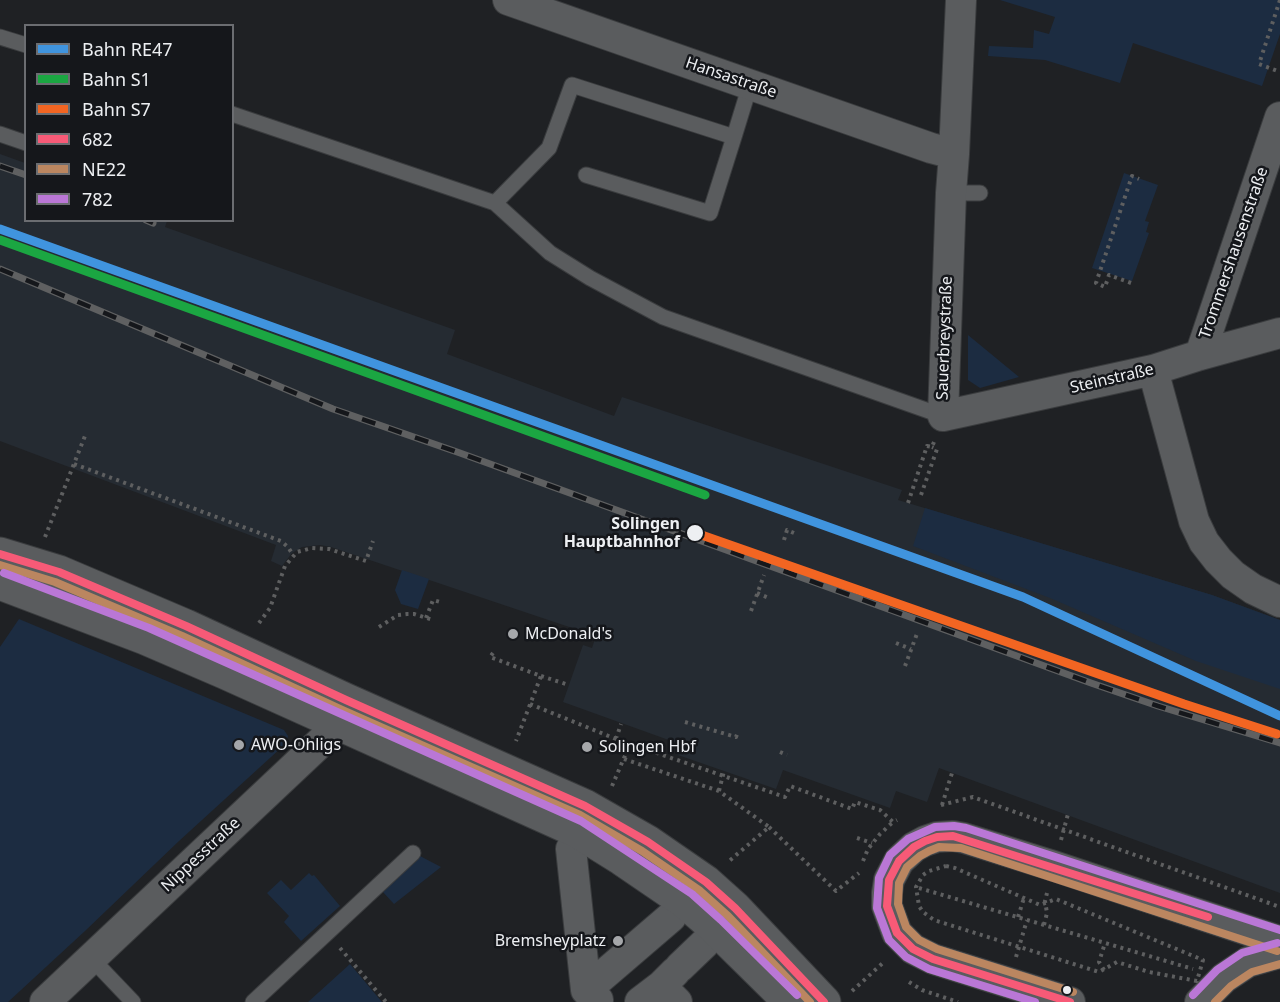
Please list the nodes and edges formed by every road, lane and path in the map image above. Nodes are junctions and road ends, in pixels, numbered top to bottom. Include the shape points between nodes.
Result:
1 (508, 0) edge
2 (961, 0) edge
3 (1280, 0) edge
4 (0, 37) edge
5 (24, 44) edge
6 (1280, 72) edge
7 (750, 85) junction
8 (234, 115) edge
9 (1280, 117) edge
10 (0, 134) edge
11 (734, 137) junction
12 (24, 142) edge
13 (954, 154) junction
14 (586, 175) dead end
15 (1139, 179) dead end
16 (495, 203) junction
17 (1131, 283) dead end
18 (1280, 333) edge
19 (1200, 355) junction
20 (1153, 370) junction
21 (943, 416) junction
22 (84, 439) dead end
23 (74, 464) junction
24 (921, 495) dead end
25 (908, 503) dead end
26 (794, 532) dead end
27 (784, 540) dead end
28 (373, 541) dead end
29 (42, 544) dead end
30 (293, 555) junction
31 (764, 575) dead end
32 (1, 578) edge
33 (757, 593) junction
34 (769, 598) dead end
35 (440, 602) dead end
36 (1280, 602) edge
37 (751, 611) dead end
38 (426, 618) junction
39 (433, 620) dead end
40 (259, 623) dead end
41 (379, 627) dead end
42 (918, 631) dead end
43 (896, 643) dead end
44 (912, 648) junction
45 (493, 653) dead end
46 (905, 666) dead end
47 (541, 676) junction
48 (569, 685) dead end
49 (530, 704) junction
50 (341, 711) junction
51 (685, 722) dead end
52 (621, 724) dead end
53 (738, 732) dead end
54 (615, 739) junction
55 (630, 744) junction
56 (514, 748) dead end
57 (780, 752) dead end
58 (788, 755) dead end
59 (624, 759) junction
60 (724, 773) junction
61 (952, 773) dead end
62 (480, 774) junction
63 (719, 791) junction
64 (610, 792) dead end
65 (942, 805) dead end
66 (880, 810) dead end
67 (1068, 814) dead end
68 (769, 827) junction
69 (857, 838) dead end
70 (872, 843) dead end
71 (572, 849) dead end
72 (413, 853) dead end
73 (723, 867) dead end
74 (860, 873) dead end
75 (921, 889) dead end
76 (1024, 898) junction
77 (1045, 902) junction
78 (1280, 907) edge
79 (678, 910) junction
80 (1018, 917) junction
81 (1027, 920) junction
82 (1044, 925) junction
83 (327, 933) junction
84 (1280, 941) edge
85 (705, 943) dead end
86 (1105, 943) junction
87 (1019, 947) junction
88 (1280, 953) edge
89 (91, 957) junction
90 (890, 965) dead end
91 (1187, 967) dead end
92 (1104, 970) junction
93 (903, 978) dead end
94 (632, 992) edge
95 (783, 995) edge
96 (838, 997) edge
97 (45, 1002) edge
98 (133, 1002) edge
99 (253, 1002) edge
100 (386, 1002) edge
101 (958, 1002) edge
102 (1070, 1002) edge
103 (1200, 1002) edge

1 - 7 street, Hansastraße
2 - 13 street, Sauerbreystraße
3 - 6 path via 1259,64
4 - 5 lane
7 - 11 lane
7 - 13 street, Hansastraße
8 - 16 lane
9 - 19 street, Trommershausenstraße
10 - 12 lane
11 - 14 lane via 710,213
11 - 16 lane via 572,85 549,148
13 - 21 street, Sauerbreystraße via 965,193
15 - 17 path via 1132,176 1096,283 1105,286 1108,275
16 - 21 lane, Sauerbreystraße via 550,253 663,317
18 - 19 street, Steinstraße
19 - 20 street, Steinstraße
20 - 21 street, Steinstraße
20 - 36 street via 1194,521 1204,542 1233,575
22 - 23 path via 85,436
23 - 29 path
23 - 30 path via 281,542
24 - 25 path via 937,449 930,447
26 - 27 path via 787,530
28 - 30 path via 366,561 319,548
30 - 40 path via 282,572 270,609
31 - 33 path
32 - 50 street via 145,639
32 - 50 street via 59,572 186,626
33 - 34 path
33 - 37 path
35 - 38 path via 433,600
38 - 39 path
38 - 41 path via 399,615
42 - 44 path
43 - 44 path
44 - 46 path
45 - 47 path via 490,657
47 - 48 path
47 - 49 path
49 - 54 path
49 - 56 path
50 - 62 street
50 - 89 street, Nippesstraße via 323,740
51 - 53 path via 736,737
52 - 54 path
54 - 55 path
55 - 59 path
55 - 60 path
57 - 58 path
59 - 63 path
59 - 64 path
60 - 63 path
60 - 66 path via 785,797 790,786 852,809 855,801
61 - 65 path
62 - 79 street via 622,859
62 - 96 street via 585,806 648,842 706,882
63 - 68 path
67 - 78 path via 1064,829
68 - 73 path
68 - 74 path via 836,891
69 - 70 path
71 - 94 street
72 - 83 lane
75 - 80 path
76 - 77 path via 1040,905
76 - 80 path
76 - 87 path via 946,866 923,875 916,887 919,906 928,917
77 - 82 path
77 - 92 path via 1056,899 1203,960 1197,981 1117,962
79 - 94 street
79 - 95 street via 714,927
80 - 81 path
81 - 82 path
81 - 87 path
82 - 86 path
83 - 99 lane
83 - 100 path
84 - 102 street via 964,838 937,837 925,841 899,861 886,893 887,906 897,933 913,950
85 - 94 street
86 - 91 path
86 - 92 path via 1099,962
87 - 92 path via 1099,973
88 - 103 street via 1248,962 1224,978
89 - 97 street, Nippesstraße
89 - 98 lane
90 - 96 path via 886,960
93 - 101 path via 922,990

